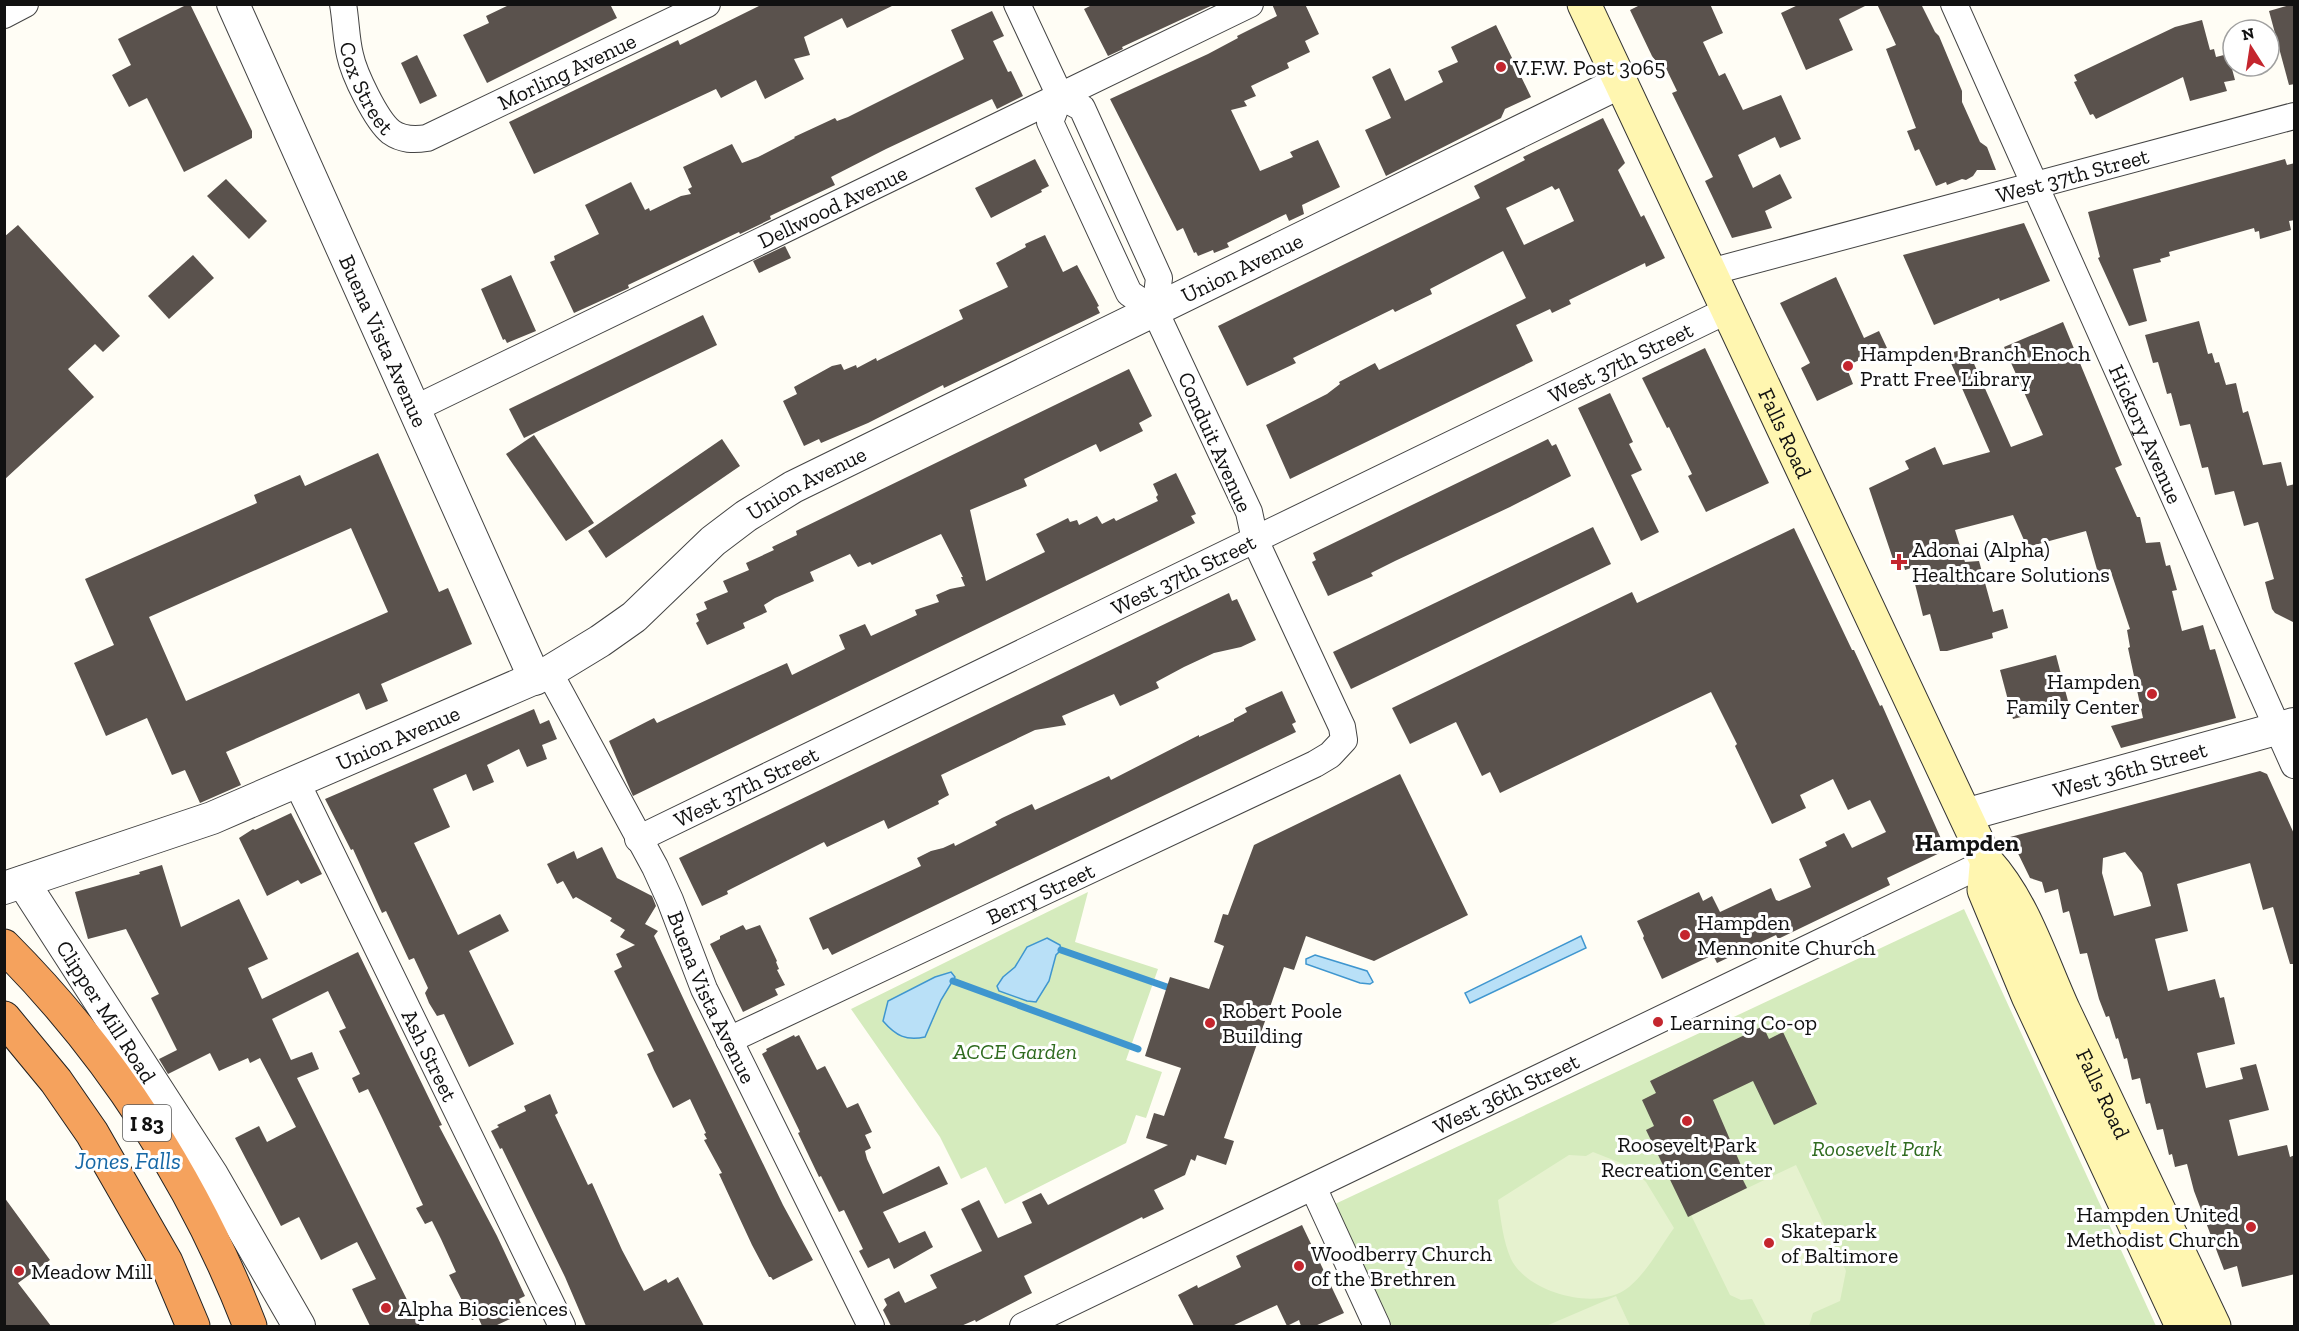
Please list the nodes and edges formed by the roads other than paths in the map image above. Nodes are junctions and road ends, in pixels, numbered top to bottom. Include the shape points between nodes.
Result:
1 (25, 4) edge
2 (233, 4) edge
3 (343, 4) edge
4 (707, 4) edge
5 (1017, 4) edge
6 (1250, 4) edge
7 (1584, 4) edge
8 (1954, 4) edge
9 (4, 15) edge
10 (1621, 82) junction
11 (1060, 96) junction
12 (2295, 116) edge
13 (427, 138) joint
14 (2035, 185) junction
15 (1710, 272) junction
16 (1728, 310) junction
17 (1155, 311) junction
18 (414, 409) junction
19 (1255, 540) junction
20 (542, 675) junction
21 (2286, 726) edge
22 (1344, 740) joint
23 (2295, 765) edge
24 (297, 783) junction
25 (1965, 814) junction
26 (638, 839) junction
27 (1987, 862) junction
28 (14, 885) edge
29 (4, 946) edge
30 (4, 1018) edge
31 (729, 1040) junction
32 (1313, 1187) junction
33 (193, 1326) edge
34 (250, 1326) edge
35 (298, 1326) edge
36 (562, 1326) edge
37 (871, 1326) edge
38 (1023, 1326) edge
39 (1377, 1326) edge
40 (2182, 1326) edge
41 (2214, 1326) edge

1 - 9 street
2 - 18 street, Buena Vista Avenue
3 - 13 street, Cox Street via 353,66 384,124 411,140
4 - 13 street, Morling Avenue
5 - 11 street
6 - 11 street, Dellwood Avenue
7 - 10 main road, Falls Road
8 - 14 street, Hickory Avenue
10 - 15 main road, Falls Road
10 - 17 street, Union Avenue
11 - 17 street via 1082,108 1160,278
11 - 17 street via 1050,122 1129,293
11 - 18 street, Dellwood Avenue
12 - 14 street, West 37th Street
14 - 15 street, West 37th Street
14 - 21 street, Hickory Avenue
15 - 16 main road, Falls Road
16 - 19 street, West 37th Street
16 - 25 main road, Falls Road
17 - 19 street, Conduit Avenue via 1249,512
17 - 20 street, Union Avenue via 770,500 713,541 634,616 582,653
18 - 20 street, Buena Vista Avenue
19 - 22 street, Conduit Avenue via 1342,727
19 - 26 street, West 37th Street
20 - 24 street, Union Avenue
20 - 26 street, Buena Vista Avenue
21 - 23 street, Hickory Avenue
21 - 25 street, West 36th Street
22 - 31 street, Berry Street via 1315,764
24 - 28 street, Union Avenue via 179,831
24 - 36 street, Ash Street
25 - 27 main road, Falls Road
26 - 31 street, Buena Vista Avenue via 670,900 704,989
27 - 32 street, West 36th Street
27 - 40 main road, Falls Road via 1984,890 2010,954
27 - 41 main road, Falls Road via 2010,894 2032,937
28 - 35 street, Clipper Mill Road via 212,1175
29 - 34 highway, I 83 via 43,985 98,1051 137,1108 201,1216
30 - 33 highway, I 83 via 56,1081 92,1133 166,1262
31 - 37 street, Buena Vista Avenue
32 - 38 street, West 36th Street
32 - 39 street

